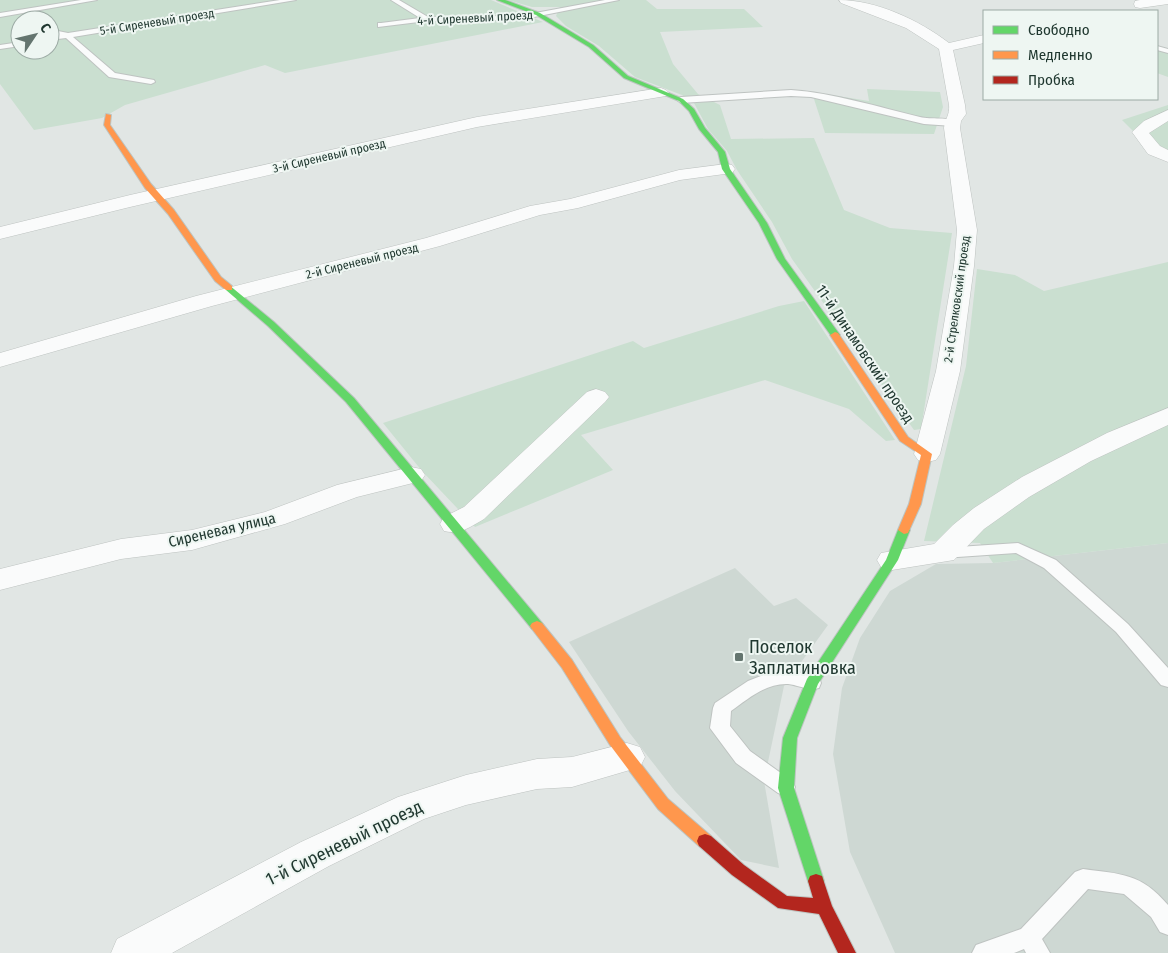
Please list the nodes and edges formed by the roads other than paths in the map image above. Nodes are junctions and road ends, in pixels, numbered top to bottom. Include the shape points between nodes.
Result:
1 (94, 0) edge
2 (293, 0) edge
3 (394, 0) edge
4 (500, 0) edge
5 (616, 0) edge
6 (845, 0) edge
7 (1167, 0) edge
8 (1135, 3) edge
9 (0, 14) edge
10 (538, 14) junction
11 (427, 19) junction
12 (381, 25) dead end
13 (60, 33) edge
14 (67, 36) junction
15 (60, 37) edge
16 (983, 39) edge
17 (946, 48) junction
18 (151, 82) dead end
19 (661, 93) junction
20 (681, 100) junction
21 (108, 115) dead end
22 (1168, 115) edge
23 (953, 123) junction
24 (1168, 157) edge
25 (726, 169) junction
26 (156, 195) junction
27 (0, 233) edge
28 (234, 294) junction
29 (0, 360) edge
30 (596, 397) dead end
31 (1168, 416) edge
32 (928, 454) junction
33 (412, 475) junction
34 (454, 524) junction
35 (943, 553) junction
36 (892, 560) junction
37 (0, 580) edge
38 (1168, 680) edge
39 (812, 683) junction
40 (626, 757) junction
41 (786, 788) junction
42 (824, 907) junction
43 (1168, 925) edge
44 (1033, 945) edge
45 (132, 953) edge
46 (847, 953) edge
47 (984, 953) edge

1 - 9 lane
2 - 14 lane, 5-й Сиреневый проезд
3 - 11 lane
4 - 10 street
5 - 10 lane, 4-й Сиреневый проезд
6 - 17 street via 903,21 926,32
7 - 8 street
10 - 11 lane, 4-й Сиреневый проезд via 476,20
10 - 19 street via 591,46 626,77
11 - 12 lane, 4-й Сиреневый проезд
13 - 14 lane
14 - 15 lane, 5-й Сиреневый проезд
14 - 18 lane via 112,76
16 - 17 street
17 - 23 street, 2-й Стрелковский проезд via 946,62 958,102 958,114
19 - 20 street
19 - 26 street, 3-й Сиреневый проезд via 477,122
20 - 23 lane via 801,93 900,116
20 - 25 street, 11-й Динамовский проезд via 692,110 702,129 721,152
21 - 26 street via 107,125
22 - 24 street via 1140,132 1154,150
23 - 32 street, 2-й Стрелковский проезд via 966,220 964,266 948,371
25 - 28 street, 2-й Сиреневый проезд via 679,175 537,210 433,242
25 - 32 street, 11-й Динамовский проезд via 763,223 781,259 904,439
26 - 27 street, 3-й Сиреневый проезд
26 - 28 street via 172,212 218,279
28 - 29 street, 2-й Сиреневый проезд
28 - 33 street via 272,324 350,400
30 - 34 street via 474,513
31 - 35 street via 1076,457 985,512
32 - 36 street via 915,504
33 - 34 street
33 - 37 street, Сиреневая улица via 192,540 121,549
34 - 40 street via 567,664
35 - 36 street
35 - 38 lane via 1018,548 1050,564 1122,628
36 - 39 street
39 - 41 street via 790,738
39 - 41 lane via 781,676 758,683 722,708 720,728 744,757
40 - 42 street via 663,804 738,870 784,903
40 - 45 street, 1-й Сиреневый проезд via 572,772 537,774 466,790 411,808 315,854
41 - 42 street
42 - 46 street
43 - 44 lane via 1159,910 1128,885 1083,879
44 - 47 lane

